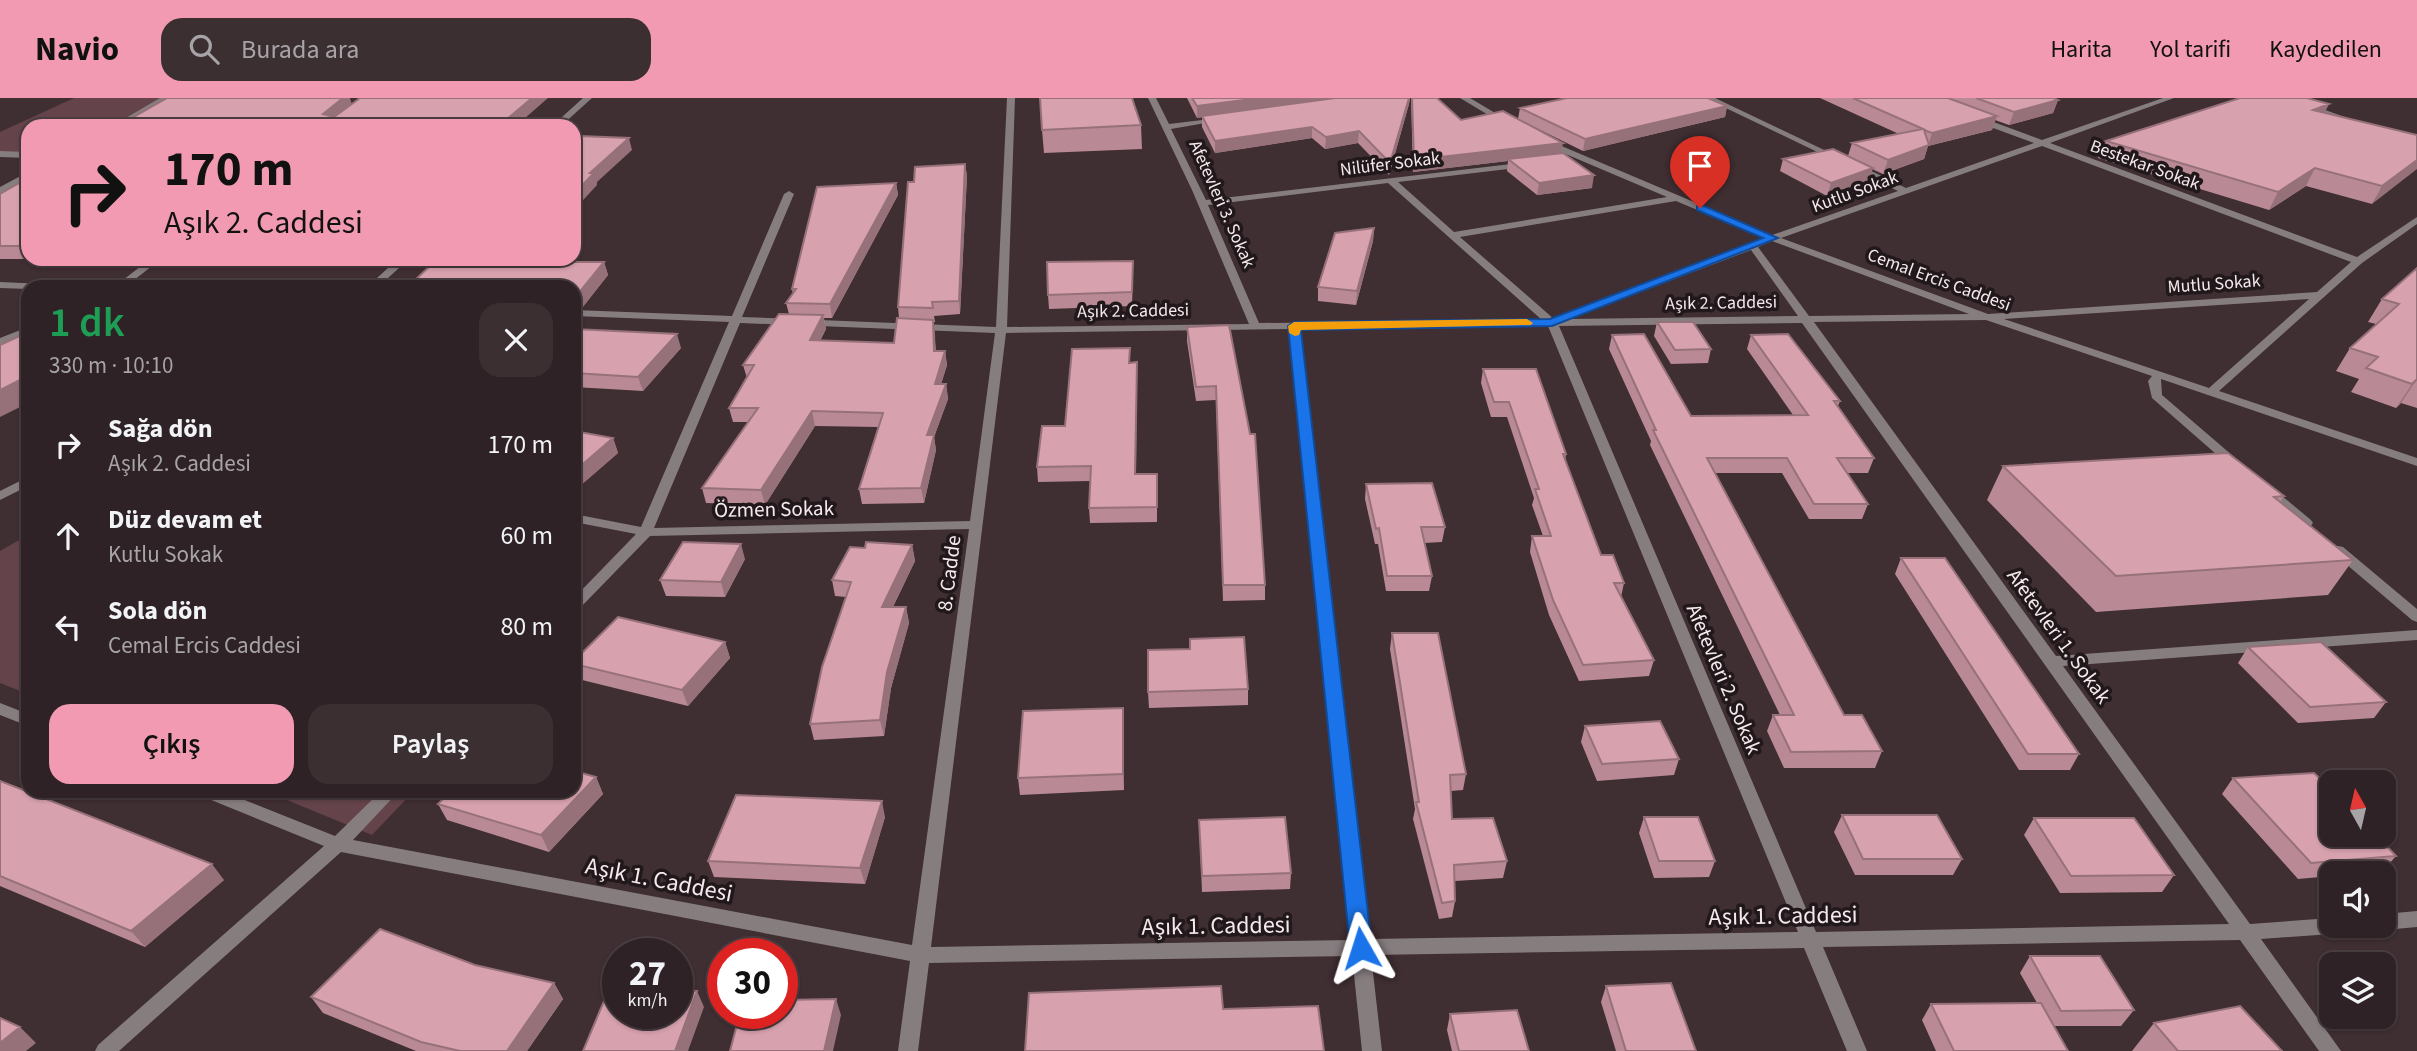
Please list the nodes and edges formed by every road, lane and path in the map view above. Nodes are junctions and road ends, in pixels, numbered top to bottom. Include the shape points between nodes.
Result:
1 (166, 98) edge
2 (588, 98) edge
3 (1011, 98) edge
4 (1152, 98) edge
5 (1464, 98) edge
6 (1709, 98) edge
7 (2170, 98) edge
8 (2284, 98) edge
9 (1969, 116) edge
10 (1233, 118) edge
11 (128, 119) edge
12 (564, 119) edge
13 (2356, 122) edge
14 (1165, 127) junction
15 (1518, 128) edge
16 (1529, 134) edge
17 (2043, 144) junction
18 (0, 154) edge
19 (21, 155) edge
20 (1581, 157) junction
21 (1553, 161) edge
22 (1540, 162) edge
23 (21, 179) edge
24 (1390, 180) junction
25 (0, 191) edge
26 (1906, 191) junction
27 (789, 194) dead end
28 (1676, 198) junction
29 (1203, 203) junction
30 (2417, 220) edge
31 (1452, 234) junction
32 (1772, 238) junction
33 (1753, 246) junction
34 (2358, 261) junction
35 (147, 266) edge
36 (396, 266) edge
37 (128, 280) edge
38 (380, 280) edge
39 (0, 285) edge
40 (21, 286) edge
41 (2321, 295) junction
42 (581, 313) edge
43 (1987, 317) junction
44 (736, 319) junction
45 (1806, 319) junction
46 (1552, 323) junction
47 (1255, 326) junction
48 (1294, 326) junction
49 (1001, 330) junction
50 (21, 333) edge
51 (0, 342) edge
52 (2159, 374) junction
53 (2211, 392) junction
54 (2417, 462) edge
55 (21, 485) edge
56 (0, 496) edge
57 (581, 519) edge
58 (976, 525) junction
59 (646, 532) junction
60 (581, 599) edge
61 (2417, 617) edge
62 (2417, 635) edge
63 (2051, 662) junction
64 (0, 709) edge
65 (21, 717) edge
66 (223, 798) edge
67 (384, 798) edge
68 (338, 844) junction
69 (2417, 919) edge
70 (2396, 921) edge
71 (2319, 927) edge
72 (2245, 932) junction
73 (1810, 940) junction
74 (1361, 948) junction
75 (922, 955) junction
76 (105, 1051) edge
77 (908, 1051) edge
78 (1372, 1051) edge
79 (1857, 1051) edge
80 (2330, 1051) edge

1 - 11 street
2 - 12 street
3 - 49 street, 8. Cadde
4 - 14 street, Afetevleri 3. Sokak
5 - 15 street
6 - 26 street
7 - 17 street, Kutlu Sokak
8 - 13 street
9 - 17 street, Bestekar Sokak
10 - 14 street
14 - 29 street, Afetevleri 3. Sokak
16 - 20 street, Cemal Ercis Caddesi
17 - 26 street, Kutlu Sokak
17 - 34 street, Bestekar Sokak
18 - 19 street
20 - 21 street
20 - 28 street, Cemal Ercis Caddesi
22 - 24 street, Nilüfer Sokak
23 - 25 street
24 - 29 street, Nilüfer Sokak
24 - 31 street
26 - 32 street, Kutlu Sokak
27 - 44 street
28 - 31 street
28 - 32 street, Cemal Ercis Caddesi
29 - 47 street, Afetevleri 3. Sokak
30 - 34 street
31 - 46 street
32 - 33 street, Kutlu Sokak
32 - 43 street, Cemal Ercis Caddesi
33 - 45 street, Afetevleri 1. Sokak
33 - 46 street, Kutlu Sokak
34 - 41 street
35 - 37 street
36 - 38 street
39 - 40 street
41 - 43 street, Mutlu Sokak
41 - 53 street
42 - 44 street, Aşık 2. Caddesi
43 - 45 street, Aşık 2. Caddesi
43 - 52 street, Cemal Ercis Caddesi
44 - 49 street, Aşık 2. Caddesi
44 - 59 street
45 - 46 street, Aşık 2. Caddesi
45 - 63 street, Afetevleri 1. Sokak
46 - 48 street, Aşık 2. Caddesi
46 - 73 street, Afetevleri 2. Sokak
47 - 48 street, Aşık 2. Caddesi
47 - 49 street, Aşık 2. Caddesi
48 - 74 street
49 - 58 street, 8. Cadde
50 - 51 street
52 - 53 street, Cemal Ercis Caddesi
52 - 61 street via 2154,381 2156,396
53 - 54 street, Cemal Ercis Caddesi
55 - 56 street
57 - 59 street, Özmen Sokak
58 - 59 street, Özmen Sokak
58 - 75 street, 8. Cadde
59 - 60 street
62 - 63 street
63 - 72 street, Afetevleri 1. Sokak
64 - 65 street
66 - 68 street, Aşık 1. Caddesi
67 - 68 street
68 - 75 street, Aşık 1. Caddesi
68 - 76 street
69 - 70 street
71 - 72 street, Aşık 1. Caddesi
72 - 73 street, Aşık 1. Caddesi
72 - 80 street, Afetevleri 1. Sokak
73 - 74 street, Aşık 1. Caddesi
73 - 79 street, Afetevleri 2. Sokak
74 - 75 street, Aşık 1. Caddesi
74 - 78 street
75 - 77 street, 8. Cadde

